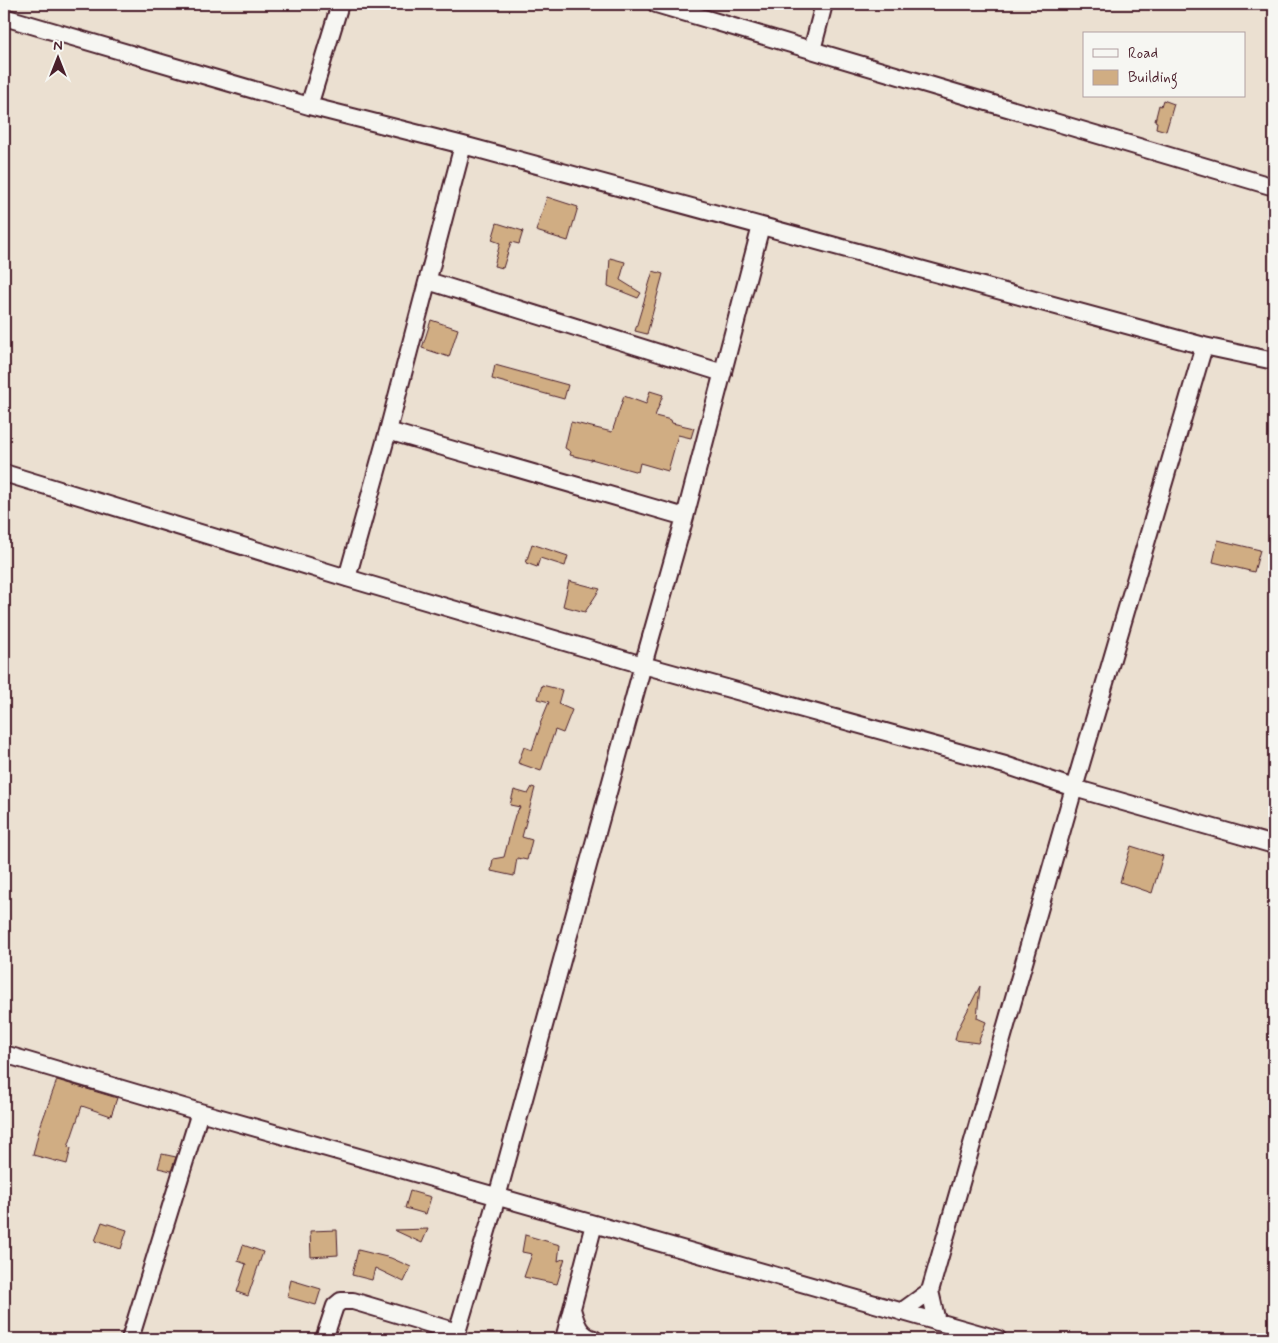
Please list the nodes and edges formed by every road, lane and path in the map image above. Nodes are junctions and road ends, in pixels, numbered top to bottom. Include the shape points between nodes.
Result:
1 (340, 4) edge
2 (656, 4) edge
3 (824, 4) edge
4 (4, 17) edge
5 (812, 50) junction
6 (309, 106) junction
7 (463, 145) junction
8 (1274, 187) edge
9 (761, 226) junction
10 (428, 281) junction
11 (1204, 346) junction
12 (1274, 362) edge
13 (723, 373) junction
14 (388, 431) junction
15 (4, 473) edge
16 (685, 518) junction
17 (347, 578) junction
18 (643, 665) junction
19 (1074, 788) junction
20 (1274, 845) edge
21 (4, 1054) edge
22 (200, 1112) junction
23 (497, 1197) junction
24 (594, 1224) junction
25 (930, 1290) junction
26 (572, 1309) junction
27 (901, 1312) junction
28 (937, 1322) junction
29 (456, 1335) edge
30 (130, 1339) edge
31 (324, 1339) edge
32 (564, 1339) edge
33 (589, 1339) edge
34 (998, 1339) edge

1 - 6 street
2 - 5 street
3 - 5 street
4 - 6 street
5 - 8 street
6 - 7 street
7 - 9 street
7 - 10 street
9 - 11 street
9 - 13 street
10 - 13 street
10 - 14 street
11 - 12 street
11 - 19 street
13 - 16 street
14 - 16 street
14 - 17 street
15 - 17 street
16 - 18 street
17 - 18 street
18 - 19 street via 1005,765
18 - 23 street
19 - 20 street
19 - 25 street
21 - 22 street
22 - 23 street
22 - 30 street
23 - 24 street
23 - 29 street
24 - 26 street
24 - 27 street
25 - 27 street
25 - 28 street
26 - 32 street
26 - 33 street via 577,1325
27 - 28 street
28 - 34 street
29 - 31 street via 353,1301 341,1301 335,1306

